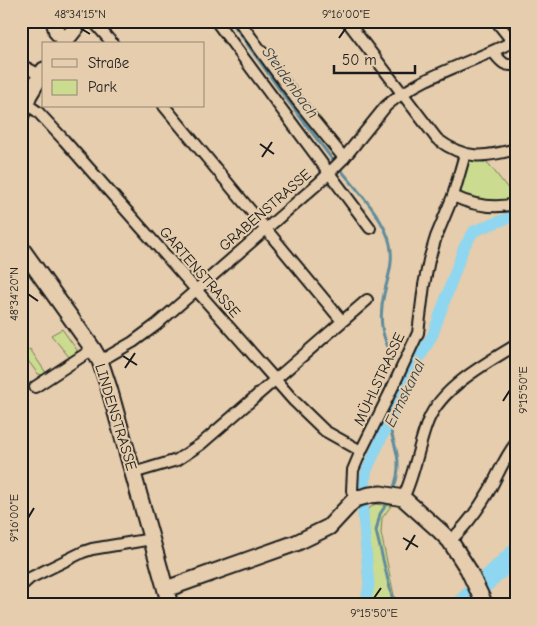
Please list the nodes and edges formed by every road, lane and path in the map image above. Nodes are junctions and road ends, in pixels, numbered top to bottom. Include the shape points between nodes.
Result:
1 (54, 21) edge
2 (81, 21) edge
3 (93, 21) edge
4 (216, 21) edge
5 (239, 21) edge
6 (496, 21) edge
7 (349, 22) edge
8 (64, 42) edge
9 (111, 42) edge
10 (514, 44) edge
11 (493, 52) junction
12 (516, 64) edge
13 (21, 65) edge
14 (42, 72) edge
15 (402, 95) junction
16 (166, 108) edge
17 (23, 109) edge
18 (516, 149) edge
19 (465, 154) junction
20 (344, 158) junction
21 (330, 172) junction
22 (453, 196) junction
23 (516, 204) edge
24 (370, 228) dead end
25 (266, 230) junction
26 (21, 248) edge
27 (196, 290) junction
28 (367, 300) dead end
29 (342, 321) junction
30 (516, 345) edge
31 (96, 355) junction
32 (275, 380) junction
33 (35, 386) dead end
34 (516, 444) edge
35 (361, 451) junction
36 (133, 473) junction
37 (369, 496) junction
38 (400, 497) junction
39 (152, 539) junction
40 (450, 541) junction
41 (21, 586) edge
42 (166, 589) junction
43 (484, 602) edge
44 (170, 605) edge

1 - 8 street
2 - 8 street
3 - 9 street
4 - 21 street
5 - 20 street
6 - 10 street
7 - 15 street
10 - 11 street, GRABENSTRASSE
11 - 12 street via 505,65
11 - 15 street, GRABENSTRASSE
13 - 14 street
14 - 17 street
15 - 19 street via 437,139
15 - 20 street, GRABENSTRASSE via 386,106
16 - 25 street
17 - 27 street, GARTENSTRASSE via 38,112
18 - 19 street via 482,156
19 - 22 street, MÜHLSTRASSE
20 - 21 street, GRABENSTRASSE
21 - 24 street
21 - 25 street, GRABENSTRASSE
22 - 23 street via 486,206
22 - 35 street, MÜHLSTRASSE via 429,260 418,333
25 - 27 street, GRABENSTRASSE
25 - 29 street
26 - 31 street, LINDENSTRASSE
27 - 31 street, GRABENSTRASSE via 144,335
27 - 32 street, GARTENSTRASSE
28 - 29 street
29 - 32 street
30 - 38 street via 438,402
31 - 33 street, GRABENSTRASSE
31 - 36 street, LINDENSTRASSE via 110,388
32 - 35 street, GARTENSTRASSE via 325,431
32 - 36 street via 188,454
34 - 40 street via 478,508
35 - 37 street, MÜHLSTRASSE via 352,490
36 - 39 street, LINDENSTRASSE
37 - 38 street
37 - 42 street via 315,534
38 - 40 street via 419,510
39 - 41 street via 83,552
39 - 42 street, LINDENSTRASSE
40 - 43 street via 468,568
42 - 44 street, LINDENSTRASSE

